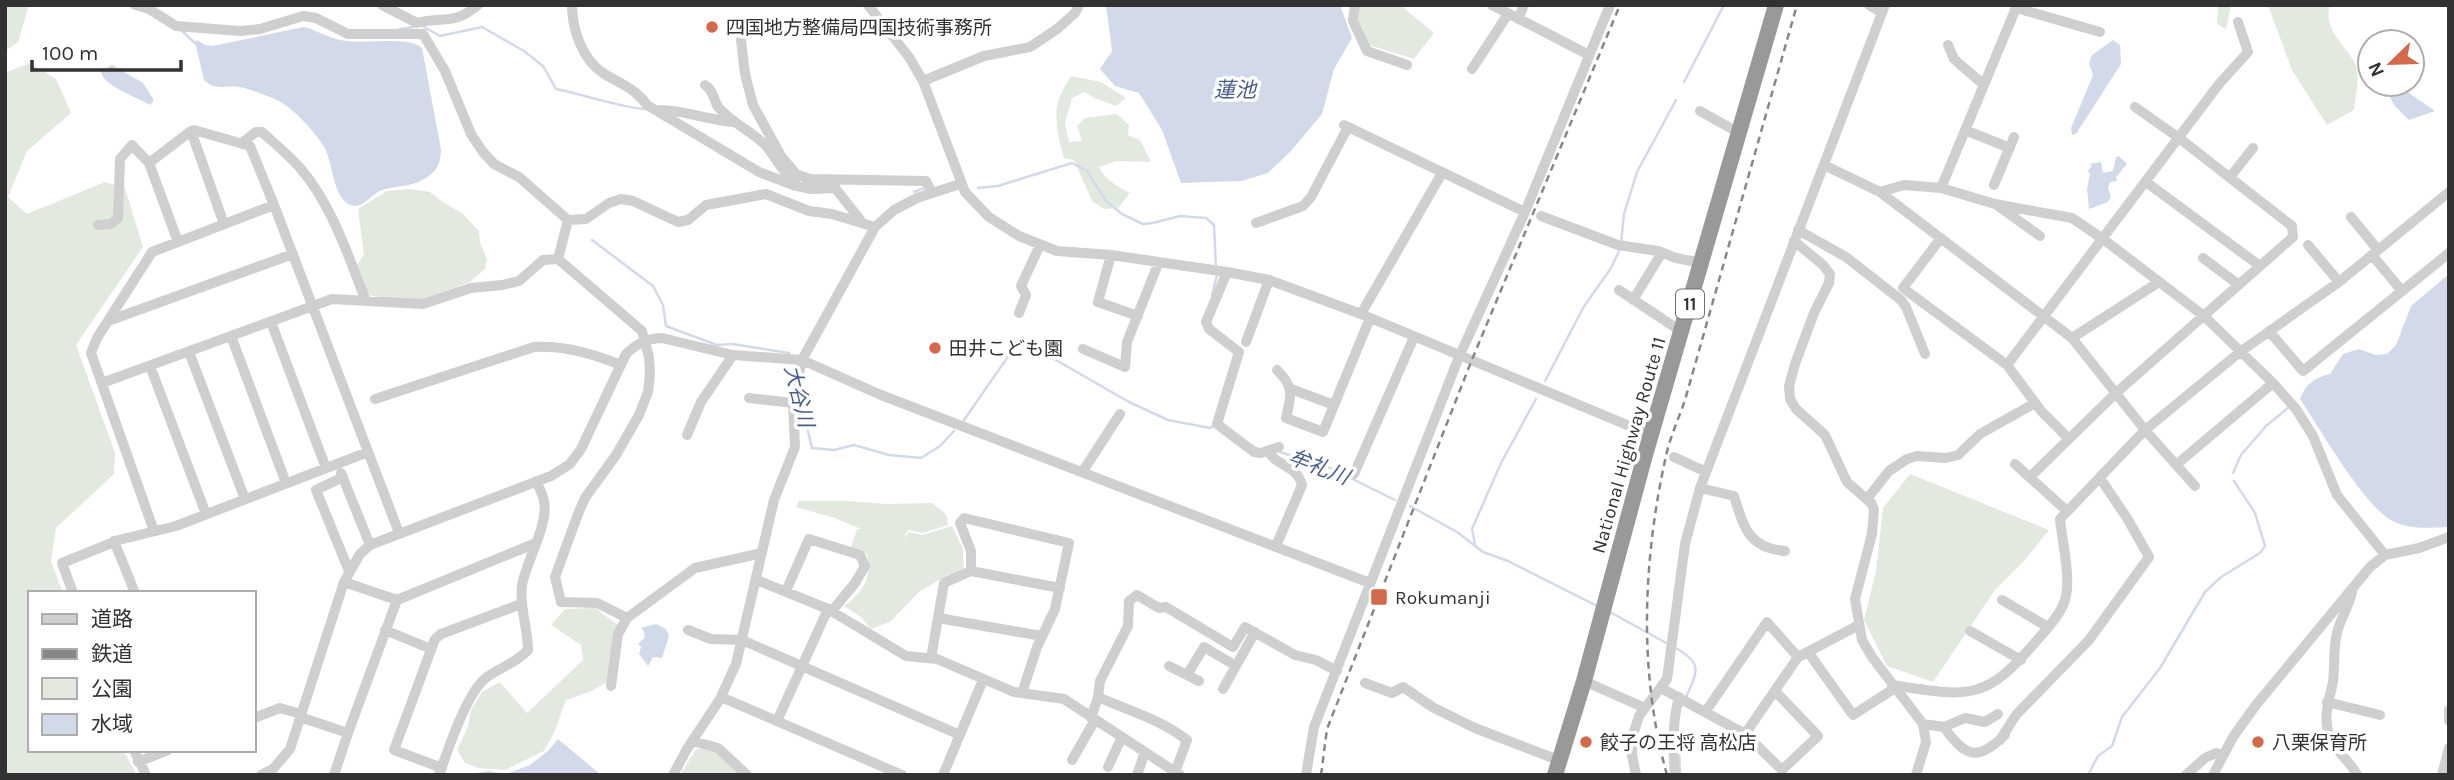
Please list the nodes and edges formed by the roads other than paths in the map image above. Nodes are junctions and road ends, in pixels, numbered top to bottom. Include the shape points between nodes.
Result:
1 (135, 5) edge
2 (382, 5) edge
3 (478, 5) edge
4 (572, 5) edge
5 (867, 5) edge
6 (1079, 5) edge
7 (1355, 5) edge
8 (1492, 5) edge
9 (1524, 5) edge
10 (1610, 5) edge
11 (1776, 5) edge
12 (1869, 5) edge
13 (1883, 9) edge
14 (1513, 16) junction
15 (2238, 22) dead end
16 (417, 23) junction
17 (2100, 32) dead end
18 (423, 34) junction
19 (741, 40) dead end
20 (1948, 45) dead end
21 (1589, 55) junction
22 (1407, 65) dead end
23 (1472, 68) dead end
24 (923, 81) junction
25 (705, 85) dead end
26 (1984, 85) junction
27 (2136, 107) dead end
28 (656, 110) junction
29 (1700, 111) dead end
30 (732, 122) junction
31 (1965, 130) junction
32 (191, 131) junction
33 (1740, 133) junction
34 (2179, 138) junction
35 (242, 143) junction
36 (2253, 148) dead end
37 (149, 163) junction
38 (1824, 165) junction
39 (1442, 173) junction
40 (2230, 177) junction
41 (2146, 182) junction
42 (835, 184) junction
43 (960, 184) junction
44 (1994, 185) dead end
45 (800, 187) junction
46 (1941, 188) junction
47 (1880, 192) junction
48 (2449, 192) edge
49 (932, 193) junction
50 (1995, 204) junction
51 (274, 205) junction
52 (1525, 212) junction
53 (1541, 216) dead end
54 (2351, 217) dead end
55 (568, 220) junction
56 (862, 222) junction
57 (1256, 223) dead end
58 (224, 224) junction
59 (98, 225) dead end
60 (875, 227) junction
61 (1796, 236) junction
62 (2039, 236) dead end
63 (1941, 238) junction
64 (2103, 239) junction
65 (178, 242) junction
66 (1040, 245) junction
67 (2308, 245) dead end
68 (2375, 252) junction
69 (2449, 253) edge
70 (293, 254) junction
71 (1111, 255) junction
72 (1660, 256) dead end
73 (2203, 258) dead end
74 (558, 259) junction
75 (1702, 263) junction
76 (1158, 264) junction
77 (2260, 266) junction
78 (1227, 272) junction
79 (1269, 280) junction
80 (2159, 282) junction
81 (2339, 282) junction
82 (2239, 285) junction
83 (1619, 290) dead end
84 (2402, 291) junction
85 (1633, 300) junction
86 (366, 301) junction
87 (313, 306) junction
88 (1019, 313) dead end
89 (1138, 316) junction
90 (1365, 316) junction
91 (2044, 316) junction
92 (2204, 316) junction
93 (107, 321) junction
94 (271, 322) junction
95 (1682, 331) junction
96 (2269, 331) junction
97 (231, 337) junction
98 (1414, 337) junction
99 (2072, 338) junction
100 (646, 340) junction
101 (1246, 342) dead end
102 (1083, 349) dead end
103 (189, 352) junction
104 (2240, 352) junction
105 (1925, 354) dead end
106 (733, 355) junction
107 (1459, 357) junction
108 (802, 360) junction
109 (621, 365) junction
110 (2007, 365) junction
111 (150, 366) junction
112 (1277, 370) dead end
113 (102, 383) junction
114 (2273, 383) junction
115 (1291, 389) junction
116 (2116, 393) junction
117 (748, 398) dead end
118 (375, 399) dead end
119 (794, 399) junction
120 (2035, 403) junction
121 (1334, 405) junction
122 (1120, 414) dead end
123 (2145, 430) junction
124 (687, 435) dead end
125 (1651, 435) junction
126 (2069, 439) junction
127 (368, 452) junction
128 (1674, 457) dead end
129 (337, 464) junction
130 (2015, 464) dead end
131 (2176, 465) junction
132 (326, 468) junction
133 (1083, 471) junction
134 (1706, 472) junction
135 (1354, 474) dead end
136 (343, 477) junction
137 (2030, 477) junction
138 (2100, 478) junction
139 (536, 481) junction
140 (286, 483) junction
141 (2195, 486) dead end
142 (1700, 488) junction
143 (245, 499) junction
144 (1867, 499) junction
145 (2067, 512) junction
146 (206, 514) junction
147 (154, 531) junction
148 (399, 533) junction
149 (2449, 537) edge
150 (114, 541) junction
151 (536, 542) junction
152 (370, 545) junction
153 (1276, 546) junction
154 (1785, 551) dead end
155 (762, 554) junction
156 (2385, 555) junction
157 (971, 571) junction
158 (346, 577) junction
159 (757, 580) junction
160 (1370, 583) junction
161 (2353, 587) junction
162 (1060, 589) junction
163 (72, 591) edge
164 (134, 591) edge
165 (786, 591) junction
166 (397, 600) junction
167 (2002, 600) dead end
168 (522, 604) junction
169 (830, 610) junction
170 (627, 618) junction
171 (938, 618) junction
172 (1859, 625) junction
173 (2048, 627) junction
174 (385, 630) junction
175 (688, 631) dead end
176 (1970, 631) dead end
177 (1255, 632) junction
178 (1042, 636) junction
179 (742, 640) junction
180 (431, 649) junction
181 (1803, 654) junction
182 (931, 658) junction
183 (2021, 660) junction
184 (802, 666) junction
185 (1169, 666) dead end
186 (1236, 666) junction
187 (1337, 671) junction
188 (1187, 675) junction
189 (983, 680) junction
190 (1199, 681) dead end
191 (1584, 681) junction
192 (1365, 683) dead end
193 (611, 686) dead end
194 (1893, 686) junction
195 (1661, 688) junction
196 (1223, 689) dead end
197 (1775, 691) junction
198 (1022, 693) junction
199 (721, 697) junction
200 (1098, 697) junction
201 (1683, 699) junction
202 (2327, 702) junction
203 (2037, 704) dead end
204 (1645, 708) junction
205 (2449, 710) edge
206 (1706, 711) junction
207 (1998, 714) dead end
208 (2380, 715) dead end
209 (301, 716) junction
210 (256, 717) edge
211 (1093, 719) junction
212 (777, 721) junction
213 (2449, 721) edge
214 (1923, 724) junction
215 (1944, 727) junction
216 (348, 733) junction
217 (1745, 734) junction
218 (960, 735) junction
219 (1122, 737) junction
220 (2000, 740) junction
221 (692, 741) junction
222 (2449, 748) edge
223 (135, 752) edge
224 (163, 752) edge
225 (1145, 752) junction
226 (2222, 755) junction
227 (1072, 760) dead end
228 (138, 762) junction
229 (1108, 767) dead end
230 (1557, 768) edge
231 (441, 771) edge
232 (1176, 774) edge
233 (146, 775) edge
234 (261, 775) edge
235 (334, 775) edge
236 (673, 775) edge
237 (747, 775) edge
238 (902, 775) edge
239 (943, 775) edge
240 (1137, 775) edge
241 (1306, 775) edge
242 (1636, 775) edge
243 (1675, 775) edge
244 (1916, 775) edge
245 (2186, 775) edge
246 (2213, 775) edge
247 (2357, 775) edge
248 (2442, 775) edge

1 - 18 street via 176,26 240,31 303,16 348,34
2 - 16 street
3 - 16 street via 449,21
4 - 28 street via 583,53 601,72 627,85
5 - 24 street
6 - 24 street via 1058,29 1030,47 984,55
7 - 22 street via 1353,21 1367,51
8 - 14 street
9 - 14 street
10 - 21 street
11 - 33 highway, National Highway Route 11 / 11
12 - 13 street
13 - 38 street
14 - 21 street
14 - 23 street
15 - 34 street via 2248,52
16 - 18 street
17 - 26 street via 2016,8
18 - 55 street via 483,152
19 - 42 street via 753,106 781,156 796,174
20 - 26 street via 1954,59
21 - 52 street
24 - 43 street
25 - 30 street
26 - 31 street
27 - 34 street
28 - 30 street
28 - 45 street via 759,172
29 - 33 street
30 - 45 street via 766,146
31 - 44 street via 2012,143
31 - 46 street
32 - 35 street
32 - 37 street
32 - 58 street
33 - 75 highway, National Highway Route 11 / 11
34 - 40 street
34 - 41 street
35 - 51 street via 250,146
35 - 86 street via 262,132 301,169 338,231
36 - 40 street
37 - 59 street via 132,145 120,159 118,218
37 - 65 street
38 - 47 street
38 - 61 street
39 - 52 street
39 - 57 street via 1346,126 1303,206
39 - 90 street
40 - 77 street via 2292,226 2292,237
41 - 64 street
41 - 77 street
42 - 45 street
42 - 49 street via 926,181
42 - 56 street
43 - 49 street
43 - 66 street via 989,216
46 - 47 street via 1904,185
46 - 50 street
47 - 63 street
48 - 68 street
49 - 60 street via 894,210
50 - 62 street
50 - 64 street via 2072,218
51 - 58 street
51 - 70 street
52 - 107 street
53 - 75 street via 1622,246
54 - 68 street
55 - 56 street via 586,219 621,199 678,222 706,205 766,194 809,211
55 - 74 street
56 - 60 street
58 - 65 street
60 - 108 street
61 - 105 street via 1846,257 1900,299
61 - 134 street
61 - 144 street via 1830,274 1795,364 1790,399 1825,435 1847,482
63 - 91 street
63 - 110 street via 1903,288
64 - 80 street
64 - 91 street
65 - 93 street via 152,252
66 - 71 street via 1057,251
66 - 88 street via 1021,286 1026,295
67 - 81 street
68 - 81 street
68 - 84 street
69 - 84 street
70 - 87 street
70 - 93 street
71 - 76 street
71 - 89 street via 1098,302
72 - 85 street
73 - 82 street
74 - 86 street via 542,260 519,281 471,288 423,304
74 - 100 street via 642,331
75 - 95 highway, National Highway Route 11 / 11
76 - 78 street
76 - 89 street
77 - 82 street
78 - 79 street
78 - 153 street via 1206,322 1239,352 1217,424 1254,452 1273,449 1272,457 1299,475 1302,485
79 - 90 street
79 - 101 street
80 - 92 street
80 - 99 street
81 - 96 street
82 - 92 street
83 - 85 street
84 - 96 street via 2303,371
85 - 95 street
86 - 87 street via 332,299
87 - 94 street
87 - 127 street
89 - 102 street via 1127,342 1125,366
90 - 98 street
90 - 121 street
91 - 99 street
91 - 110 street
92 - 104 street
92 - 116 street
93 - 113 street via 91,353
94 - 97 street
94 - 132 street
95 - 125 highway, National Highway Route 11 / 11
96 - 104 street
97 - 103 street
97 - 140 street
98 - 107 street
98 - 135 street
99 - 116 street
100 - 106 street via 662,338
100 - 109 street via 626,355
100 - 170 street via 648,392 616,455 585,498 555,577 561,602 597,603
103 - 111 street
103 - 143 street
104 - 114 street
104 - 123 street
106 - 108 street
106 - 124 street via 701,402
107 - 125 street
107 - 160 street
108 - 119 street
108 - 133 street
109 - 118 street via 566,349 534,347
109 - 139 street via 582,449 570,464
110 - 120 street
111 - 113 street
111 - 146 street
112 - 115 street
113 - 147 street
114 - 131 street
114 - 156 street via 2313,436 2337,495
115 - 121 street
115 - 121 street via 1286,418 1298,423 1323,432
116 - 123 street
116 - 126 street
117 - 119 street
119 - 155 street via 795,447 776,492
120 - 126 street
120 - 144 street via 1980,434 1958,455 1907,459 1889,471
122 - 133 street
123 - 131 street
123 - 138 street
125 - 191 highway, National Highway Route 11 / 11
126 - 137 street
127 - 129 street
127 - 148 street
128 - 134 street
129 - 132 street
129 - 136 street
130 - 137 street
131 - 141 street
132 - 140 street
133 - 153 street
134 - 142 street
136 - 152 street
136 - 158 street via 316,490
137 - 145 street
138 - 145 street
138 - 220 street via 2149,557 2089,640 2016,715
139 - 148 street
139 - 151 street via 545,503
140 - 143 street
142 - 154 street via 1734,496 1750,536 1769,550
142 - 195 street via 1685,544 1673,646
143 - 146 street
144 - 172 street via 1874,509 1855,599
145 - 173 street via 2060,519 2067,590 2059,614
146 - 147 street
147 - 150 street
148 - 152 street
149 - 156 street
150 - 163 street via 62,563
150 - 164 street
151 - 166 street
151 - 168 street via 522,585
152 - 158 street
153 - 160 street
155 - 159 street
155 - 170 street via 695,568
156 - 161 street
157 - 162 street
157 - 162 street via 971,551 960,523 964,518 1069,543
157 - 171 street via 944,583
158 - 166 street
158 - 209 street
159 - 165 street
159 - 179 street
160 - 187 street
161 - 202 street via 2336,634
161 - 226 street via 2256,705
162 - 178 street
165 - 169 street
165 - 169 street via 808,539 860,555 865,566
166 - 174 street
167 - 173 street
168 - 180 street via 441,634
168 - 231 street via 528,650 473,691
169 - 182 street via 906,656
169 - 184 street
170 - 193 street via 612,659
171 - 178 street
171 - 182 street
172 - 181 street
172 - 194 street via 1862,640
173 - 183 street
174 - 180 street
174 - 216 street
175 - 179 street via 711,639
176 - 183 street
177 - 186 street
177 - 187 street
177 - 200 street via 1245,627 1233,646 1166,607 1137,596 1129,601 1128,626 1100,681
178 - 198 street
179 - 184 street
179 - 199 street
180 - 231 street via 394,750
181 - 194 street via 1853,715
181 - 197 street
181 - 206 street via 1767,622
182 - 189 street
183 - 194 street via 1987,687 1968,693
184 - 212 street
184 - 218 street
185 - 188 street
186 - 188 street via 1204,647
186 - 196 street
187 - 241 street via 1314,727
188 - 190 street
189 - 198 street
189 - 218 street
191 - 204 street
191 - 230 highway, National Highway Route 11 / 11
192 - 230 street via 1392,693 1403,687 1434,708
194 - 214 street
195 - 201 street
195 - 204 street
197 - 217 street
197 - 217 street via 1818,736 1782,770
198 - 211 street via 1064,699
199 - 212 street
199 - 221 street
200 - 211 street
200 - 232 street via 1143,714 1187,740
201 - 206 street
201 - 243 street via 1673,730
202 - 208 street
202 - 247 street via 2329,737
203 - 220 street
204 - 242 street via 1633,734
205 - 213 street
206 - 217 street
207 - 215 street via 1985,722 1965,718
209 - 210 street via 280,708
209 - 216 street
209 - 234 street via 290,749 273,769
211 - 219 street
211 - 227 street
212 - 238 street
214 - 215 street
214 - 244 street via 1926,742
215 - 220 street via 1965,751 1977,754
216 - 235 street
218 - 239 street
219 - 225 street
219 - 229 street
221 - 236 street
221 - 237 street via 718,748
222 - 248 street
223 - 228 street
224 - 228 street
225 - 232 street
225 - 240 street
226 - 245 street via 2205,758
226 - 246 street
228 - 233 street

